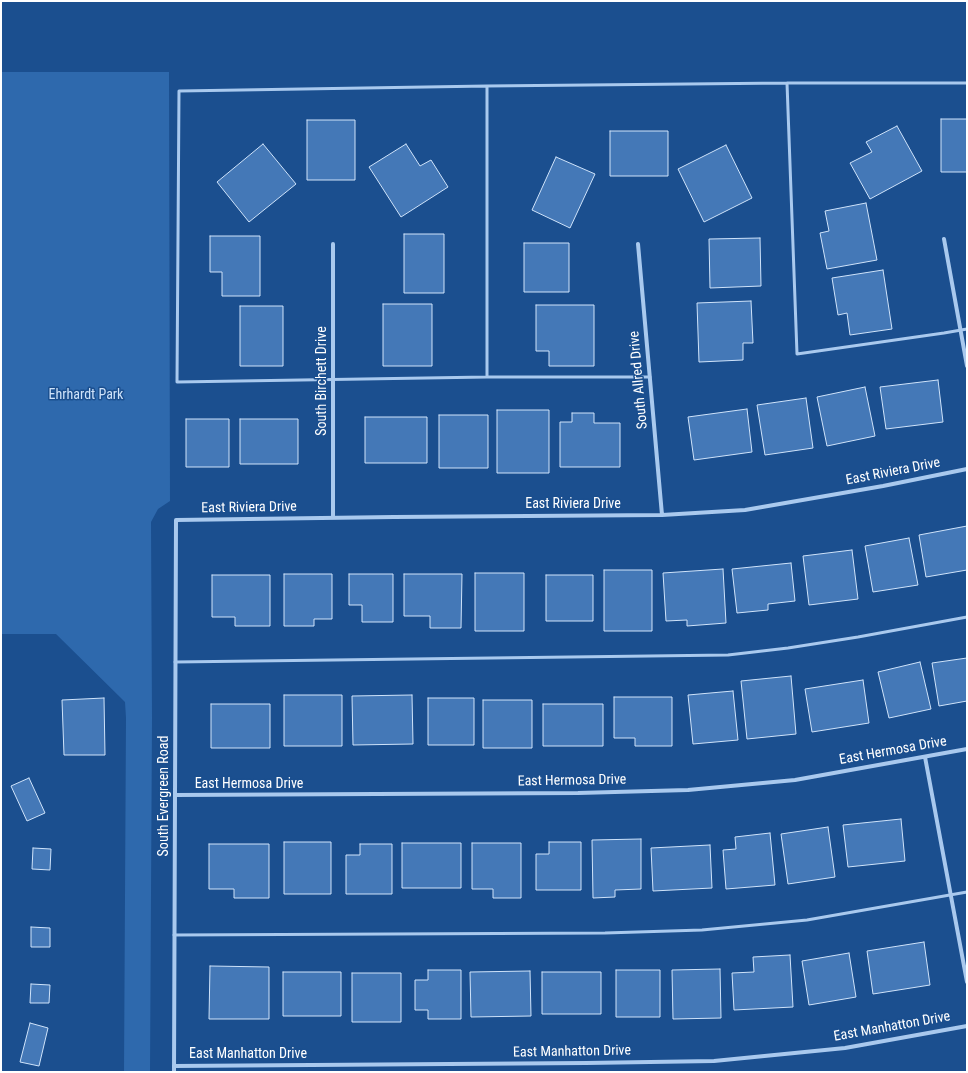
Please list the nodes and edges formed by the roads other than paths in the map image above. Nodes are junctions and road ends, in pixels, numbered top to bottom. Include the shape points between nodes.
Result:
1 (787, 83) junction
2 (967, 83) edge
3 (487, 86) junction
4 (944, 239) dead end
5 (333, 244) dead end
6 (638, 244) dead end
7 (967, 329) edge
8 (960, 330) junction
9 (967, 366) edge
10 (487, 377) junction
11 (650, 377) junction
12 (332, 379) junction
13 (967, 469) edge
14 (662, 515) junction
15 (333, 518) junction
16 (176, 520) joint
17 (967, 617) edge
18 (175, 662) junction
19 (967, 749) edge
20 (925, 756) junction
21 (175, 795) junction
22 (967, 892) edge
23 (951, 895) junction
24 (174, 935) junction
25 (967, 982) edge
26 (967, 1026) edge
27 (174, 1066) junction
28 (174, 1072) edge

1 - 2 lane
1 - 3 lane
1 - 8 lane via 797,354
3 - 10 lane
3 - 12 lane via 179,91 177,382
4 - 8 street
5 - 12 street, South Birchett Drive
6 - 11 street, South Allred Drive
7 - 8 lane
8 - 9 street
10 - 11 lane
10 - 12 lane
11 - 14 street, South Allred Drive
12 - 15 street, South Birchett Drive
13 - 14 street, East Riviera Drive via 745,510
14 - 15 street, East Riviera Drive
15 - 16 street, East Riviera Drive
16 - 18 street, South Evergreen Road
17 - 18 lane via 788,648 728,655
18 - 21 street, South Evergreen Road
19 - 20 street, East Hermosa Drive
20 - 21 street, East Hermosa Drive via 795,780 688,790
20 - 23 street
21 - 24 street, South Evergreen Road
22 - 23 lane
23 - 24 lane via 807,920 702,930 597,933
23 - 25 street
24 - 27 street, South Evergreen Road
26 - 27 street, East Manhatton Drive via 844,1048 714,1061
27 - 28 street, South Evergreen Road

